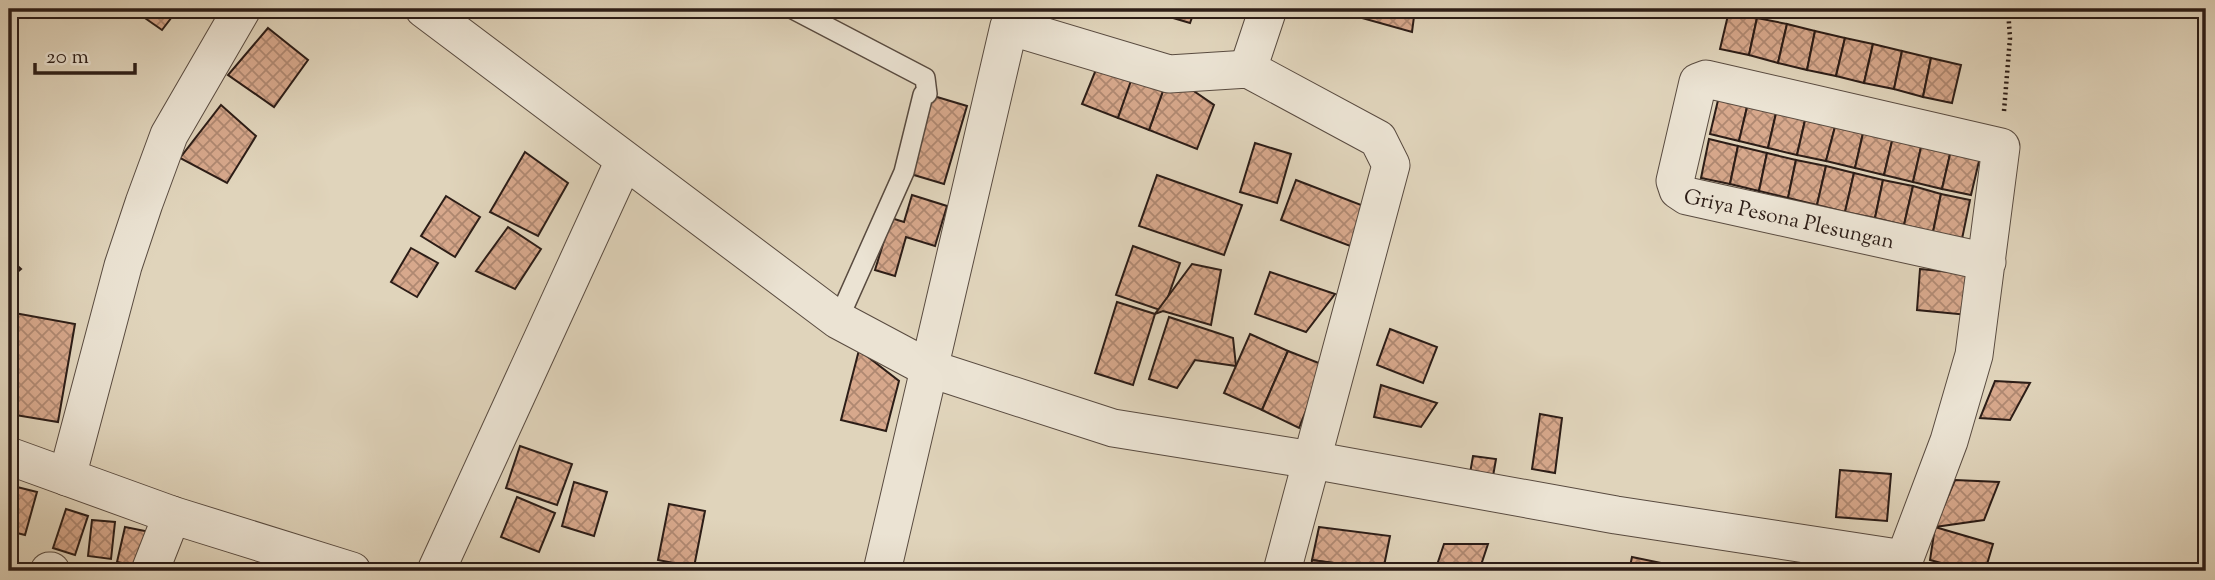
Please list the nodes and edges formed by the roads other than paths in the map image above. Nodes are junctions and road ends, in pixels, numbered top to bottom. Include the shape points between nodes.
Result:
1 (242, 9) edge
2 (424, 9) edge
3 (793, 9) edge
4 (1268, 9) edge
5 (1011, 18) edge
6 (1248, 69) junction
7 (624, 161) junction
8 (1987, 262) junction
9 (838, 320) junction
10 (928, 368) junction
11 (9, 456) edge
12 (1312, 460) junction
13 (67, 477) junction
14 (172, 515) junction
15 (1902, 565) edge
16 (150, 571) edge
17 (352, 571) edge
18 (436, 571) edge
19 (882, 571) edge
20 (1282, 571) edge

1 - 13 street via 169,135 123,267
2 - 7 street
3 - 9 lane via 925,78 927,94 904,172
4 - 6 street
5 - 6 street via 1169,74
5 - 10 street
6 - 12 street via 1378,139 1391,164
7 - 9 street
7 - 18 street
8 - 8 street, Griya Pesona Plesungan via 2001,147 1706,79 1698,82 1675,181 1678,190 1688,196
8 - 15 street via 1974,355 1949,441
9 - 10 street
10 - 12 street via 1113,428
10 - 19 street
11 - 13 street
12 - 15 street
12 - 20 street
13 - 14 street
14 - 16 street
14 - 17 street

